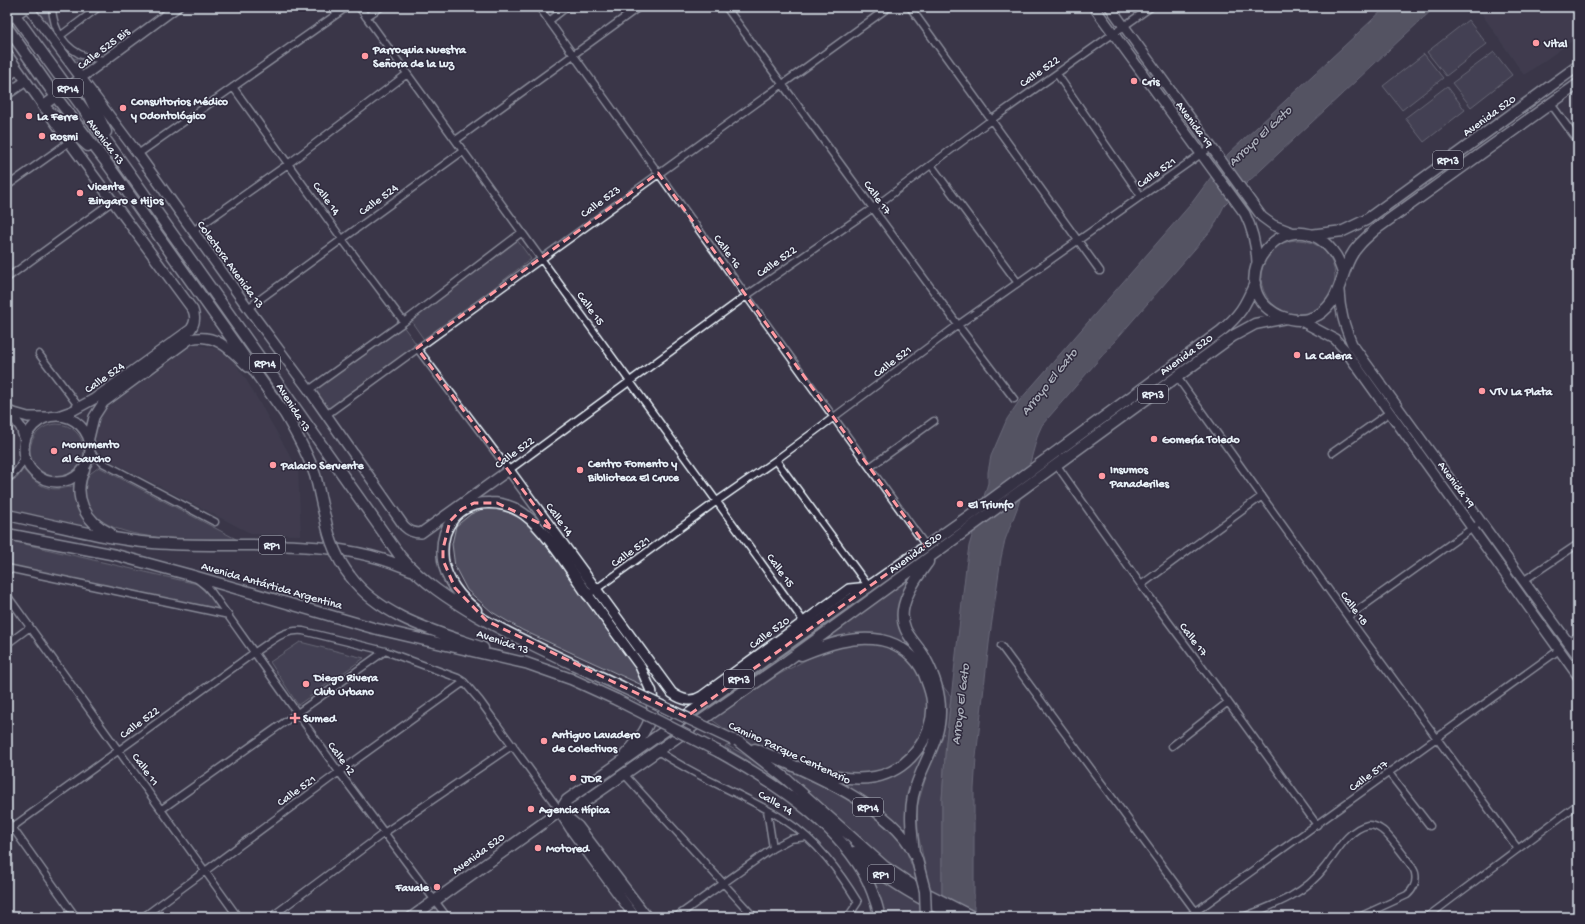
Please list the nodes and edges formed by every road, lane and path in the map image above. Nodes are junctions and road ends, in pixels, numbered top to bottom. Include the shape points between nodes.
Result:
1 (27, 7) edge
2 (52, 7) edge
3 (99, 7) edge
4 (177, 7) edge
5 (347, 7) edge
6 (359, 7) edge
7 (381, 7) edge
8 (539, 7) edge
9 (568, 7) edge
10 (639, 7) edge
11 (726, 7) edge
12 (888, 7) edge
13 (910, 7) edge
14 (1094, 7) edge
15 (1110, 7) edge
16 (1151, 7) edge
17 (10, 14) edge
18 (366, 18) junction
19 (549, 21) junction
20 (7, 27) edge
21 (1124, 27) junction
22 (1114, 34) junction
23 (60, 36) junction
24 (7, 54) edge
25 (573, 55) junction
26 (106, 60) junction
27 (1578, 66) edge
28 (17, 69) junction
29 (407, 74) junction
30 (1057, 74) junction
31 (7, 77) edge
32 (81, 79) junction
33 (26, 81) junction
34 (1578, 84) edge
35 (782, 85) junction
36 (233, 87) junction
37 (68, 88) junction
38 (7, 94) edge
39 (56, 97) junction
40 (1551, 104) junction
41 (43, 106) junction
42 (991, 120) junction
43 (456, 140) junction
44 (1578, 141) edge
45 (69, 142) junction
46 (1211, 146) junction
47 (464, 151) junction
48 (116, 154) junction
49 (138, 154) junction
50 (1202, 154) junction
51 (106, 162) junction
52 (288, 164) junction
53 (931, 165) junction
54 (658, 173) junction
55 (7, 186) edge
56 (1140, 196) junction
57 (113, 201) junction
58 (873, 208) junction
59 (193, 231) junction
60 (522, 232) junction
61 (1294, 233) junction
62 (1310, 235) junction
63 (342, 239) junction
64 (1077, 240) junction
65 (541, 258) junction
66 (1257, 262) junction
67 (1100, 271) dead end
68 (1343, 273) junction
69 (7, 278) edge
70 (1018, 283) junction
71 (1254, 283) junction
72 (1339, 290) junction
73 (746, 296) junction
74 (248, 308) junction
75 (1286, 318) junction
76 (1301, 321) junction
77 (404, 322) junction
78 (958, 325) junction
79 (417, 348) junction
80 (39, 354) dead end
81 (259, 376) junction
82 (1177, 377) junction
83 (630, 382) junction
84 (309, 390) junction
85 (1014, 399) dead end
86 (79, 408) junction
87 (9, 412) edge
88 (1390, 412) junction
89 (326, 415) junction
90 (58, 416) junction
91 (47, 417) junction
92 (834, 417) junction
93 (934, 421) dead end
94 (89, 438) junction
95 (25, 440) junction
96 (91, 453) junction
97 (1332, 453) dead end
98 (24, 454) junction
99 (776, 460) junction
100 (1056, 464) junction
101 (870, 467) junction
102 (84, 470) junction
103 (509, 470) junction
104 (7, 478) edge
105 (1262, 496) junction
106 (717, 501) junction
107 (7, 515) edge
108 (215, 522) dead end
109 (1481, 522) junction
110 (1473, 527) junction
111 (415, 533) joint
112 (7, 534) edge
113 (127, 540) junction
114 (1578, 544) edge
115 (926, 546) junction
116 (933, 555) junction
117 (7, 568) edge
118 (414, 572) junction
119 (190, 575) junction
120 (1523, 580) junction
121 (1141, 585) junction
122 (869, 587) junction
123 (596, 589) junction
124 (7, 595) edge
125 (588, 595) junction
126 (228, 616) junction
127 (1348, 617) junction
128 (486, 621) junction
129 (804, 622) junction
130 (30, 627) junction
131 (1578, 636) edge
132 (1568, 643) junction
133 (7, 644) edge
134 (1001, 646) dead end
135 (1559, 650) junction
136 (385, 651) junction
137 (255, 652) junction
138 (1578, 656) edge
139 (784, 663) junction
140 (529, 664) junction
141 (1578, 676) edge
142 (464, 682) junction
143 (624, 688) joint
144 (651, 691) joint
145 (686, 700) joint
146 (1228, 702) junction
147 (297, 713) junction
148 (1437, 739) junction
149 (736, 741) junction
150 (513, 745) junction
151 (1172, 746) dead end
152 (119, 751) junction
153 (658, 751) junction
154 (798, 767) junction
155 (610, 771) junction
156 (339, 772) junction
157 (1389, 773) junction
158 (624, 774) junction
159 (1578, 804) edge
160 (162, 809) junction
161 (767, 810) junction
162 (560, 811) junction
163 (7, 820) edge
164 (1317, 825) junction
165 (1430, 826) dead end
166 (10, 830) edge
167 (829, 830) junction
168 (384, 834) junction
169 (806, 837) junction
170 (773, 848) junction
171 (1518, 849) junction
172 (914, 853) junction
173 (204, 871) junction
174 (724, 883) junction
175 (435, 900) junction
176 (940, 905) junction
177 (278, 911) junction
178 (1193, 915) edge
179 (76, 917) edge
180 (143, 917) edge
181 (238, 917) edge
182 (271, 917) edge
183 (283, 917) edge
184 (412, 917) edge
185 (448, 917) edge
186 (635, 917) edge
187 (647, 917) edge
188 (676, 917) edge
189 (754, 917) edge
190 (848, 917) edge
191 (880, 917) edge
192 (926, 917) edge
193 (955, 917) edge
194 (973, 917) edge
195 (1243, 917) edge
196 (1359, 917) edge
197 (1427, 917) edge

1 - 17 street
1 - 32 street, Colectora Avenida 13
2 - 23 street via 53,20
3 - 23 street
4 - 26 street, Calle 525 Bis
5 - 36 street
6 - 18 street, Calle 15
7 - 18 street
8 - 19 street, Calle 16
9 - 19 street
10 - 25 street
11 - 35 street, Calle 17
12 - 35 street, Calle 523
13 - 42 street
14 - 22 street, Avenida 19
15 - 21 street, Avenida 19
16 - 21 street, Calle 522
17 - 37 main road, Avenida 13 / RP14
18 - 29 street, Calle 15
19 - 25 street, Calle 16
20 - 39 main road, Avenida 13 / RP14
21 - 22 street, Calle 522
21 - 46 street, Avenida 19
22 - 30 street, Calle 522
22 - 50 street, Avenida 19
23 - 26 street via 79,54
24 - 28 street
25 - 43 street
25 - 54 street, Calle 16
26 - 32 street, Calle 525 Bis
27 - 62 main road, Avenida 520 / RP13 via 1366,220 1343,231
28 - 31 street
28 - 33 street
29 - 43 street, Calle 15
29 - 52 street
30 - 42 street, Calle 522
30 - 56 street
32 - 37 street, Calle 525 Bis
32 - 48 main road
32 - 49 street, Colectora Avenida 13
33 - 38 street
33 - 41 street
34 - 40 main road, RP13
35 - 54 street, Calle 523
35 - 58 street, Calle 17
36 - 49 street
36 - 52 street, Calle 14
37 - 39 street, Calle 525 Bis
37 - 48 main road, Avenida 13 / RP14
39 - 41 street, Calle 525 Bis
39 - 51 main road, Avenida 13 / RP14
40 - 44 street
40 - 68 main road, RP13 via 1376,229 1357,247
41 - 45 street
41 - 51 main road
42 - 53 street, Calle 522
42 - 64 street
43 - 47 street, Calle 15
45 - 55 street
45 - 57 street
46 - 50 street, Calle 521
46 - 61 street, Avenida 19 via 1262,217 1273,225
47 - 60 street, Calle 15
47 - 63 street, Calle 524
48 - 118 main road, Avenida 13 / RP14 via 400,556
49 - 59 street, Colectora Avenida 13
50 - 56 street, Calle 521
50 - 66 street, Avenida 19 via 1245,214 1256,243
51 - 81 main road, Avenida 13 / RP14
52 - 59 street
52 - 63 street, Calle 14
53 - 58 street, Calle 522
53 - 70 street
54 - 65 street, Calle 523
54 - 73 street, Calle 16
56 - 64 street, Calle 521
57 - 69 street
57 - 86 street, Calle 524 via 193,310 195,321 191,329
58 - 73 street, Calle 522
58 - 78 street, Calle 17
59 - 74 street, Colectora Avenida 13
60 - 65 street, Calle 15
60 - 77 street
61 - 62 main road, RP13
61 - 66 main road, RP13 via 1282,236 1272,243
62 - 68 main road, RP13 via 1325,243 1337,256
63 - 74 street, Calle 524
63 - 77 street, Calle 14
64 - 67 street
64 - 70 street, Calle 521
65 - 79 street, Calle 523
65 - 83 street, Calle 15
66 - 71 main road, RP13
68 - 72 main road, RP13
70 - 78 street, Calle 521
71 - 75 main road, RP13 via 1265,305
71 - 115 main road, Avenida 520 / RP13 via 1244,308 1221,331
72 - 76 main road, RP13 via 1330,305 1317,315
72 - 109 street, Avenida 19 via 1343,323 1352,344
73 - 83 street, Calle 522
73 - 92 street, Calle 16
74 - 84 street, Colectora Avenida 13
75 - 76 main road, RP13
75 - 82 main road, Avenida 520 / RP13 via 1267,321 1233,336
76 - 88 street, Avenida 19 via 1335,339
77 - 84 street
78 - 85 street, Calle 17
78 - 92 street, Calle 521
79 - 89 street, Calle 523
79 - 103 street, Calle 14
80 - 86 street
81 - 94 street, Calle 524 / RP1 via 217,341 207,338 190,339 103,403 94,418
81 - 140 main road, Avenida 13 / RP1, bridge via 293,427 311,465 334,550 342,565 364,592 400,616
82 - 100 main road, Avenida 520 / RP13
82 - 105 street, Calle 18
83 - 103 street, Calle 522
83 - 106 street, Calle 15
84 - 89 street, Colectora Avenida 13
86 - 90 street, Calle 524
87 - 91 street, RP1 via 28,417
87 - 95 street, RP1
88 - 97 street
88 - 110 street, Avenida 19
89 - 111 street, Colectora Avenida 13 via 404,526
90 - 91 street, RP1
90 - 94 street, RP1 via 77,421
91 - 95 street via 37,422
92 - 99 street, Calle 521
92 - 101 street, Calle 16
93 - 101 street
94 - 96 street, RP1
95 - 98 street
96 - 102 street, RP1
96 - 108 street via 103,463
98 - 102 street via 37,476 49,481 62,482 74,478
98 - 104 street via 22,464
99 - 106 street, Calle 521
99 - 122 street
100 - 116 main road, Avenida 520 / RP13
100 - 121 street, Calle 17
101 - 115 street, Calle 16
102 - 113 main road via 79,485 84,510 100,528
103 - 111 street, Calle 522 via 421,533
103 - 123 street, Calle 14
105 - 121 street
105 - 127 street, Calle 18
106 - 123 street, Calle 521
106 - 129 street, Calle 15
107 - 113 main road, Avenida Antártida Argentina
109 - 110 street
109 - 120 street, Avenida 19
110 - 127 street
110 - 135 street, Avenida 19
112 - 119 main road, Avenida Antártida Argentina via 116,556
113 - 118 main road, Avenida Antártida Argentina / RP1 via 155,543 319,546 364,554
114 - 120 street
115 - 122 main road, Avenida 520 / RP13
116 - 139 main road, Avenida 520 / RP13
116 - 172 main road via 910,591 903,617 909,638 925,657 933,677 940,710 936,739 916,786 911,806
117 - 126 street
118 - 128 main road, Avenida 13 / RP1 via 444,596
119 - 126 street, Calle 12 via 207,586
119 - 140 main road, Avenida Antártida Argentina via 373,628
120 - 132 street, Avenida 19
121 - 146 street, Calle 17
122 - 129 street, Calle 520 via 849,589
122 - 155 main road, Avenida 520 / RP13
123 - 125 street, Calle 521
123 - 145 street, Calle 14 via 672,693
124 - 130 street, Calle 11
125 - 128 main road via 544,533 524,514 497,503 474,504 462,509 450,521 445,536 443,560 450,580 458,592
125 - 144 street via 640,666
126 - 137 street, Calle 12
127 - 148 street, Calle 18
128 - 143 main road, Avenida 13 / RP1
129 - 145 street, Calle 520 via 695,701
130 - 133 street
130 - 152 street, Calle 11
131 - 132 street
132 - 138 street, Avenida 19
134 - 178 street
135 - 141 street, Avenida 19
135 - 148 street, Calle 517
136 - 137 street, Calle 522 via 293,630 285,632
136 - 142 street via 447,673
136 - 147 street
137 - 147 street, Calle 12
137 - 152 street, Calle 522
139 - 153 main road, Avenida 520 / RP13
139 - 154 main road via 842,641 869,638 888,641 903,648 919,665 932,702 930,722 922,742 908,761 894,770 874,777 854,779
140 - 167 main road, Avenida 13 / RP1, bridge via 618,700 719,752 766,780 806,809
142 - 150 street
142 - 156 street, Calle 521
143 - 149 main road, Camino Parque Centenario / RP1, bridge
144 - 155 main road via 652,713 648,726
146 - 151 street
146 - 164 street, Calle 17
147 - 156 street, Calle 12
147 - 160 street
148 - 157 street, Calle 517
148 - 171 street, Calle 18
149 - 154 main road, Camino Parque Centenario / RP14
149 - 176 main road, RP1 via 785,778 885,867
150 - 162 street
150 - 168 street
152 - 160 street, Calle 11
152 - 166 street, Calle 522
153 - 158 main road, Avenida 520 / RP13
153 - 161 street, Calle 14 via 678,765
154 - 172 main road, Camino Parque Centenario / RP14 via 862,802 892,826
155 - 162 main road, Avenida 520 / RP13 via 567,800
156 - 168 street, Calle 12
156 - 173 street, Calle 521
157 - 164 street, Calle 517
157 - 165 street
158 - 162 main road, Avenida 520 / RP13 via 574,810
158 - 174 street
159 - 171 street
160 - 173 street, Calle 11
161 - 169 street, Calle 14 via 788,822
161 - 170 street
162 - 175 main road, Avenida 520 / RP13
162 - 186 street via 572,832
162 - 187 street via 578,826
163 - 166 street
164 - 178 street, Calle 517
166 - 179 street
167 - 176 main road, RP1 via 886,877 909,892
167 - 191 main road via 848,850 863,872
168 - 175 street, Calle 12
168 - 177 street
169 - 170 street via 790,839
169 - 190 street, Calle 14 via 827,857 858,902
170 - 174 street
171 - 197 street
172 - 192 main road, Camino Parque Centenario / RP14, bridge via 925,891
173 - 180 street, Calle 521
173 - 181 street, Calle 11
174 - 188 street
174 - 189 street
175 - 184 main road, Avenida 520 / RP13
175 - 185 street, Calle 12
176 - 193 main road, RP1
176 - 194 main road, RP1
177 - 182 street
177 - 183 street
195 - 196 street via 1284,900 1308,885 1324,869 1348,837 1369,825 1376,826 1384,830 1413,867 1416,878 1407,895

